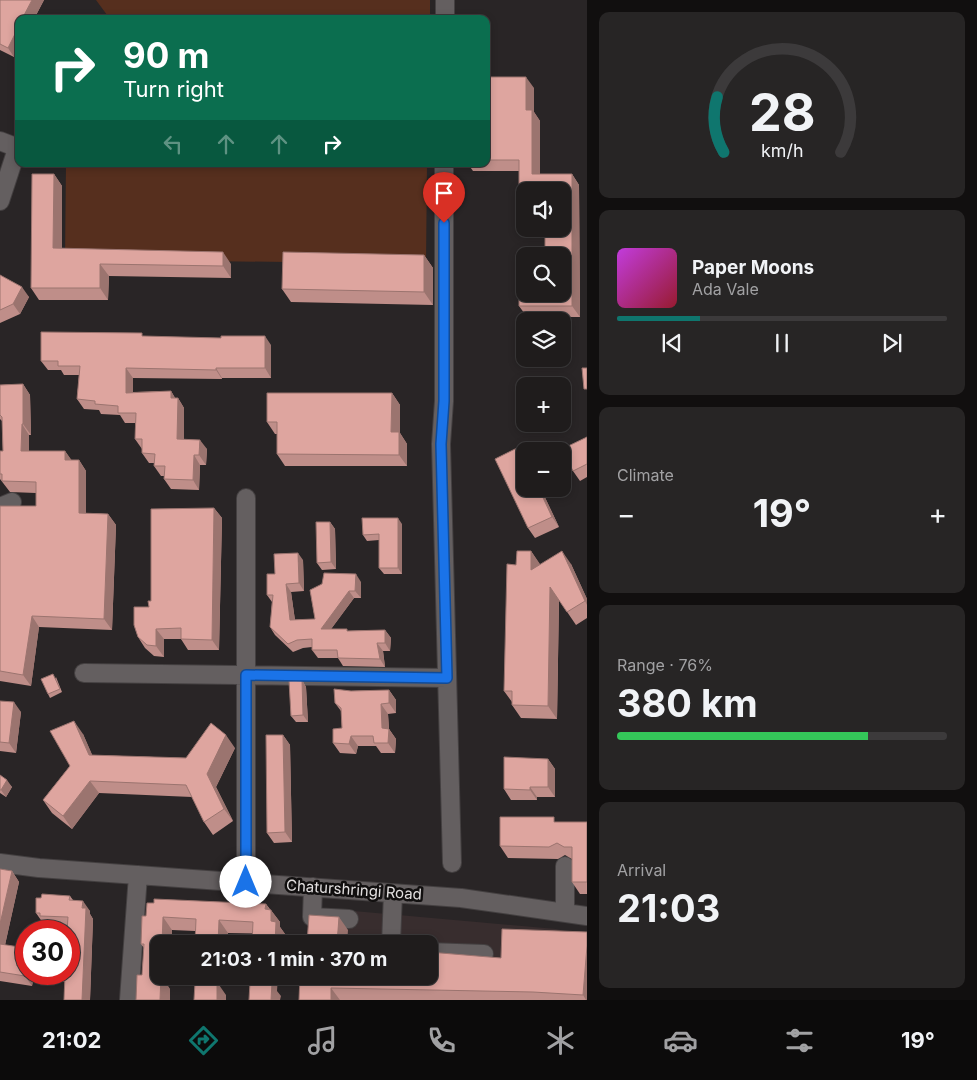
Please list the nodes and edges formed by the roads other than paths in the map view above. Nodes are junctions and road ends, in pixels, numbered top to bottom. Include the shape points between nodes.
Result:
1 (444, 0) edge
2 (444, 15) edge
3 (0, 141) edge
4 (15, 150) edge
5 (15, 160) edge
6 (444, 167) edge
7 (0, 201) edge
8 (246, 498) dead end
9 (84, 673) dead end
10 (246, 675) junction
11 (447, 678) junction
12 (452, 862) dead end
13 (0, 863) edge
14 (566, 866) dead end
15 (138, 875) junction
16 (246, 882) junction
17 (314, 887) junction
18 (393, 893) junction
19 (565, 913) junction
20 (587, 916) edge
21 (349, 919) dead end
22 (392, 935) edge
23 (438, 952) edge
24 (484, 954) dead end
25 (129, 1000) edge

1 - 2 street
3 - 4 street
5 - 7 street
6 - 11 street via 444,401 441,444
8 - 10 street
9 - 10 street
10 - 11 street
10 - 16 street
11 - 12 street
13 - 15 street, Chaturshringi Road
14 - 19 street
15 - 16 street, Chaturshringi Road
15 - 25 street
16 - 17 street, Chaturshringi Road
17 - 18 street, Chaturshringi Road
17 - 21 street via 312,917
18 - 19 street, Chaturshringi Road via 461,898
18 - 22 street
19 - 20 street, Chaturshringi Road
23 - 24 street

